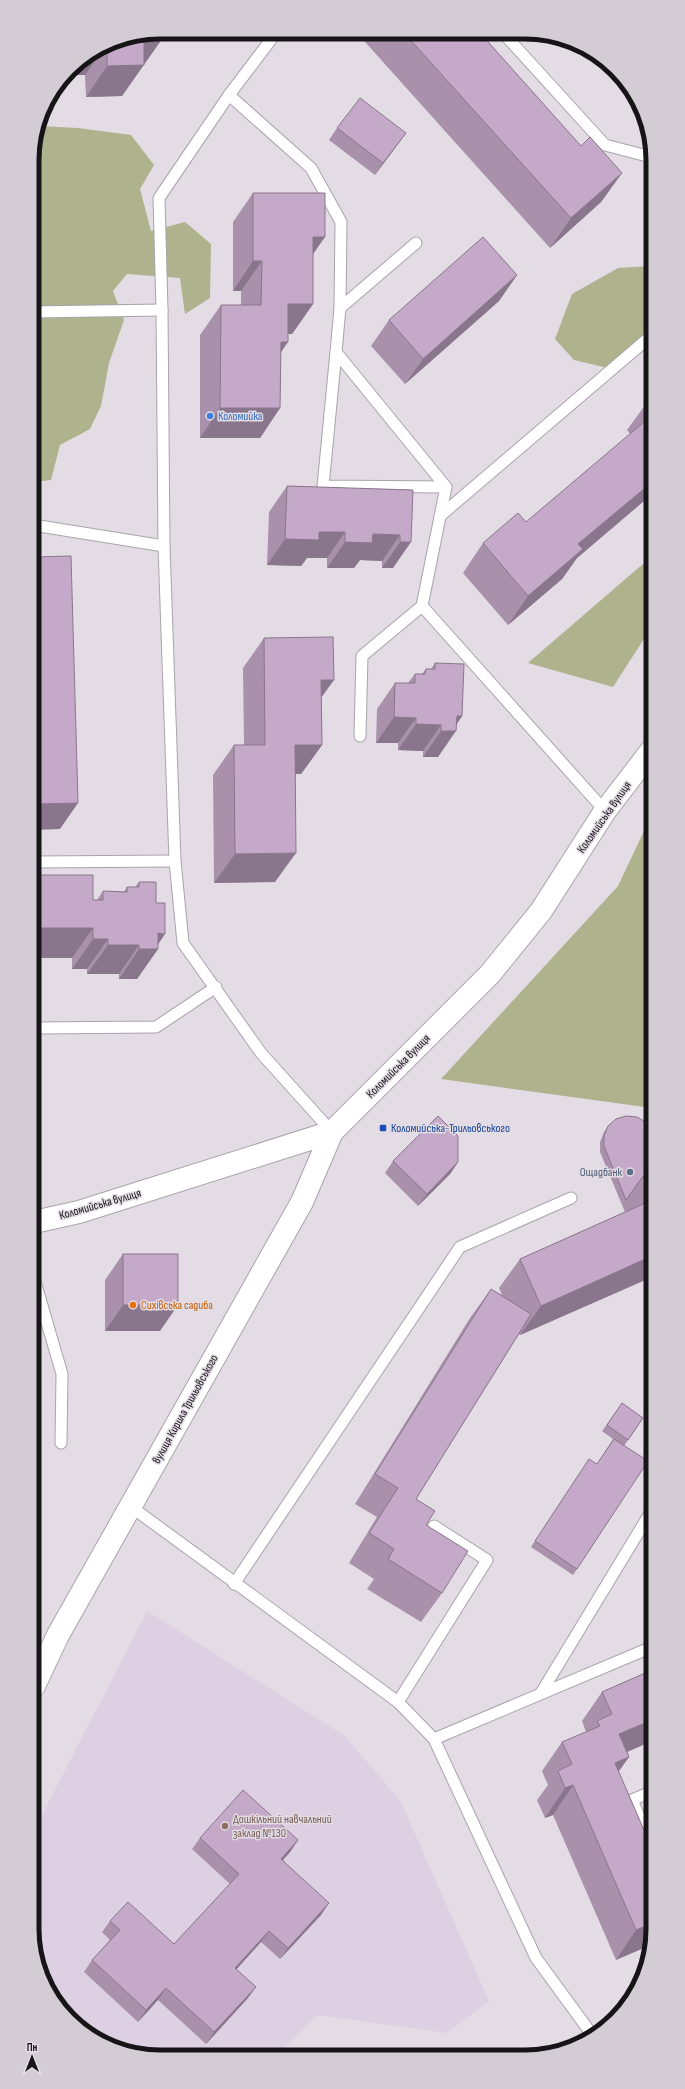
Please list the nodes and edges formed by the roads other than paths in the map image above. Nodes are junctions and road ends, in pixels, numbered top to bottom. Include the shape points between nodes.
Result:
1 (271, 39) edge
2 (509, 39) edge
3 (228, 95) junction
4 (646, 156) edge
5 (416, 244) dead end
6 (340, 308) junction
7 (162, 310) junction
8 (39, 312) edge
9 (646, 340) edge
10 (336, 352) junction
11 (446, 486) junction
12 (440, 516) junction
13 (39, 527) edge
14 (164, 546) junction
15 (422, 606) junction
16 (360, 736) dead end
17 (646, 758) edge
18 (605, 811) junction
19 (175, 861) junction
20 (39, 862) edge
21 (216, 987) junction
22 (39, 1028) edge
23 (332, 1132) junction
24 (571, 1198) dead end
25 (39, 1221) edge
26 (39, 1295) edge
27 (61, 1443) dead end
28 (130, 1506) junction
29 (646, 1520) edge
30 (434, 1526) edge
31 (234, 1584) junction
32 (646, 1649) edge
33 (39, 1675) edge
34 (541, 1693) junction
35 (398, 1702) junction
36 (434, 1739) junction
37 (646, 1794) edge
38 (646, 1833) edge
39 (590, 2031) edge

1 - 3 lane
2 - 4 lane via 605,145
3 - 6 lane via 311,168 341,222
3 - 7 lane via 159,198
5 - 6 lane
6 - 10 lane
7 - 8 lane
7 - 14 lane
9 - 12 lane
10 - 11 lane
10 - 11 lane via 323,486
11 - 12 lane
12 - 15 lane
13 - 14 lane
14 - 19 lane
15 - 16 lane via 362,656
15 - 18 lane
17 - 18 main road, Коломийська вулиця
18 - 23 main road, Коломийська вулиця via 541,911 490,974
19 - 20 lane
19 - 21 lane via 183,943
21 - 22 lane via 156,1027
21 - 23 lane via 261,1053
23 - 25 main road, Коломийська вулиця via 79,1212
23 - 28 main road, вулиця Кирила Трильовського via 302,1202
24 - 31 lane via 460,1247
26 - 27 lane via 62,1374
28 - 31 lane
28 - 33 main road, вулиця Кирила Трильовського via 58,1634
29 - 34 lane
30 - 35 lane via 487,1560
31 - 35 lane
32 - 34 lane
34 - 36 lane
35 - 36 lane
36 - 39 lane via 536,1958
37 - 38 lane via 632,1800

